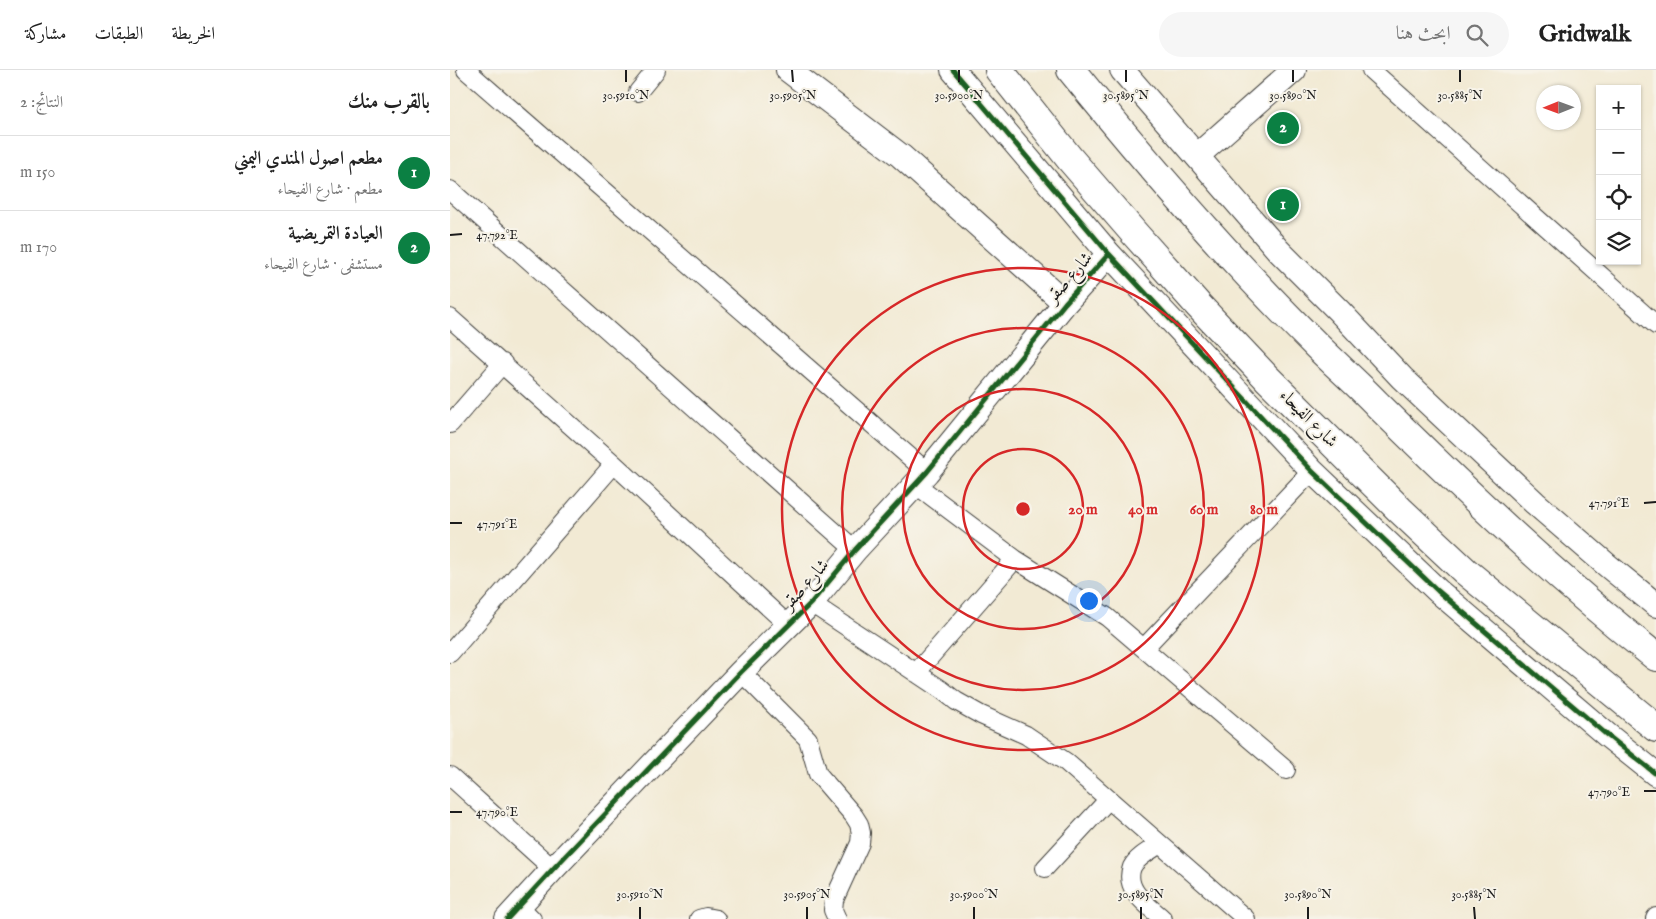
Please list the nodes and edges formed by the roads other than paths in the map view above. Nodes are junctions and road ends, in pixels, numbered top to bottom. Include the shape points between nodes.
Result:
1 (466, 70) edge
2 (656, 70) edge
3 (788, 70) edge
4 (953, 70) edge
5 (999, 70) edge
6 (1071, 70) edge
7 (1122, 70) edge
8 (1294, 70) edge
9 (1370, 70) edge
10 (638, 92) dead end
11 (1197, 156) junction
12 (450, 190) edge
13 (1109, 254) junction
14 (1065, 303) junction
15 (450, 318) edge
16 (1656, 325) edge
17 (503, 363) junction
18 (1402, 378) junction
19 (1376, 403) junction
20 (450, 424) edge
21 (1336, 446) junction
22 (614, 464) junction
23 (1312, 470) junction
24 (921, 478) junction
25 (855, 550) junction
26 (1015, 559) junction
27 (811, 603) junction
28 (1656, 605) edge
29 (788, 625) junction
30 (1144, 648) junction
31 (450, 653) edge
32 (1656, 657) edge
33 (742, 672) junction
34 (916, 673) junction
35 (1656, 728) edge
36 (1286, 770) dead end
37 (1656, 774) edge
38 (450, 776) edge
39 (1108, 800) junction
40 (1160, 844) junction
41 (1045, 868) dead end
42 (553, 869) junction
43 (519, 915) edge
44 (699, 919) edge
45 (716, 919) edge
46 (837, 919) edge
47 (1163, 919) edge
48 (1246, 919) edge

1 - 24 street
2 - 10 street
3 - 14 street via 901,156
4 - 13 street
5 - 21 highway, شارع الفيحاء via 1070,159 1193,299
6 - 19 highway via 1203,226
7 - 11 street
8 - 11 street
9 - 16 street
11 - 18 street via 1280,251
12 - 25 street
13 - 14 street, شارع صقر
13 - 23 street
14 - 24 street, شارع صقر
15 - 17 street
17 - 20 street
17 - 22 street
18 - 19 street
18 - 28 street via 1535,503
19 - 32 highway via 1503,526
21 - 23 street
21 - 35 highway, شارع الفيحاء via 1465,571
22 - 29 street
22 - 31 street
23 - 30 street
23 - 37 street via 1438,591
24 - 25 street, شارع صقر
24 - 26 street
25 - 27 street, شارع صقر
26 - 30 street via 1107,617
26 - 34 street
27 - 29 street, شارع صقر
27 - 34 street
29 - 33 street, شارع صقر
30 - 36 street
33 - 42 street, شارع صقر
33 - 46 street via 808,739 818,774 859,824 860,843 834,900 833,910
34 - 39 street via 956,701 1026,735 1049,750
38 - 42 street
39 - 40 street
39 - 41 street
40 - 47 street via 1133,866 1130,878 1133,890
40 - 48 street
42 - 43 street, شارع صقر
44 - 45 street

